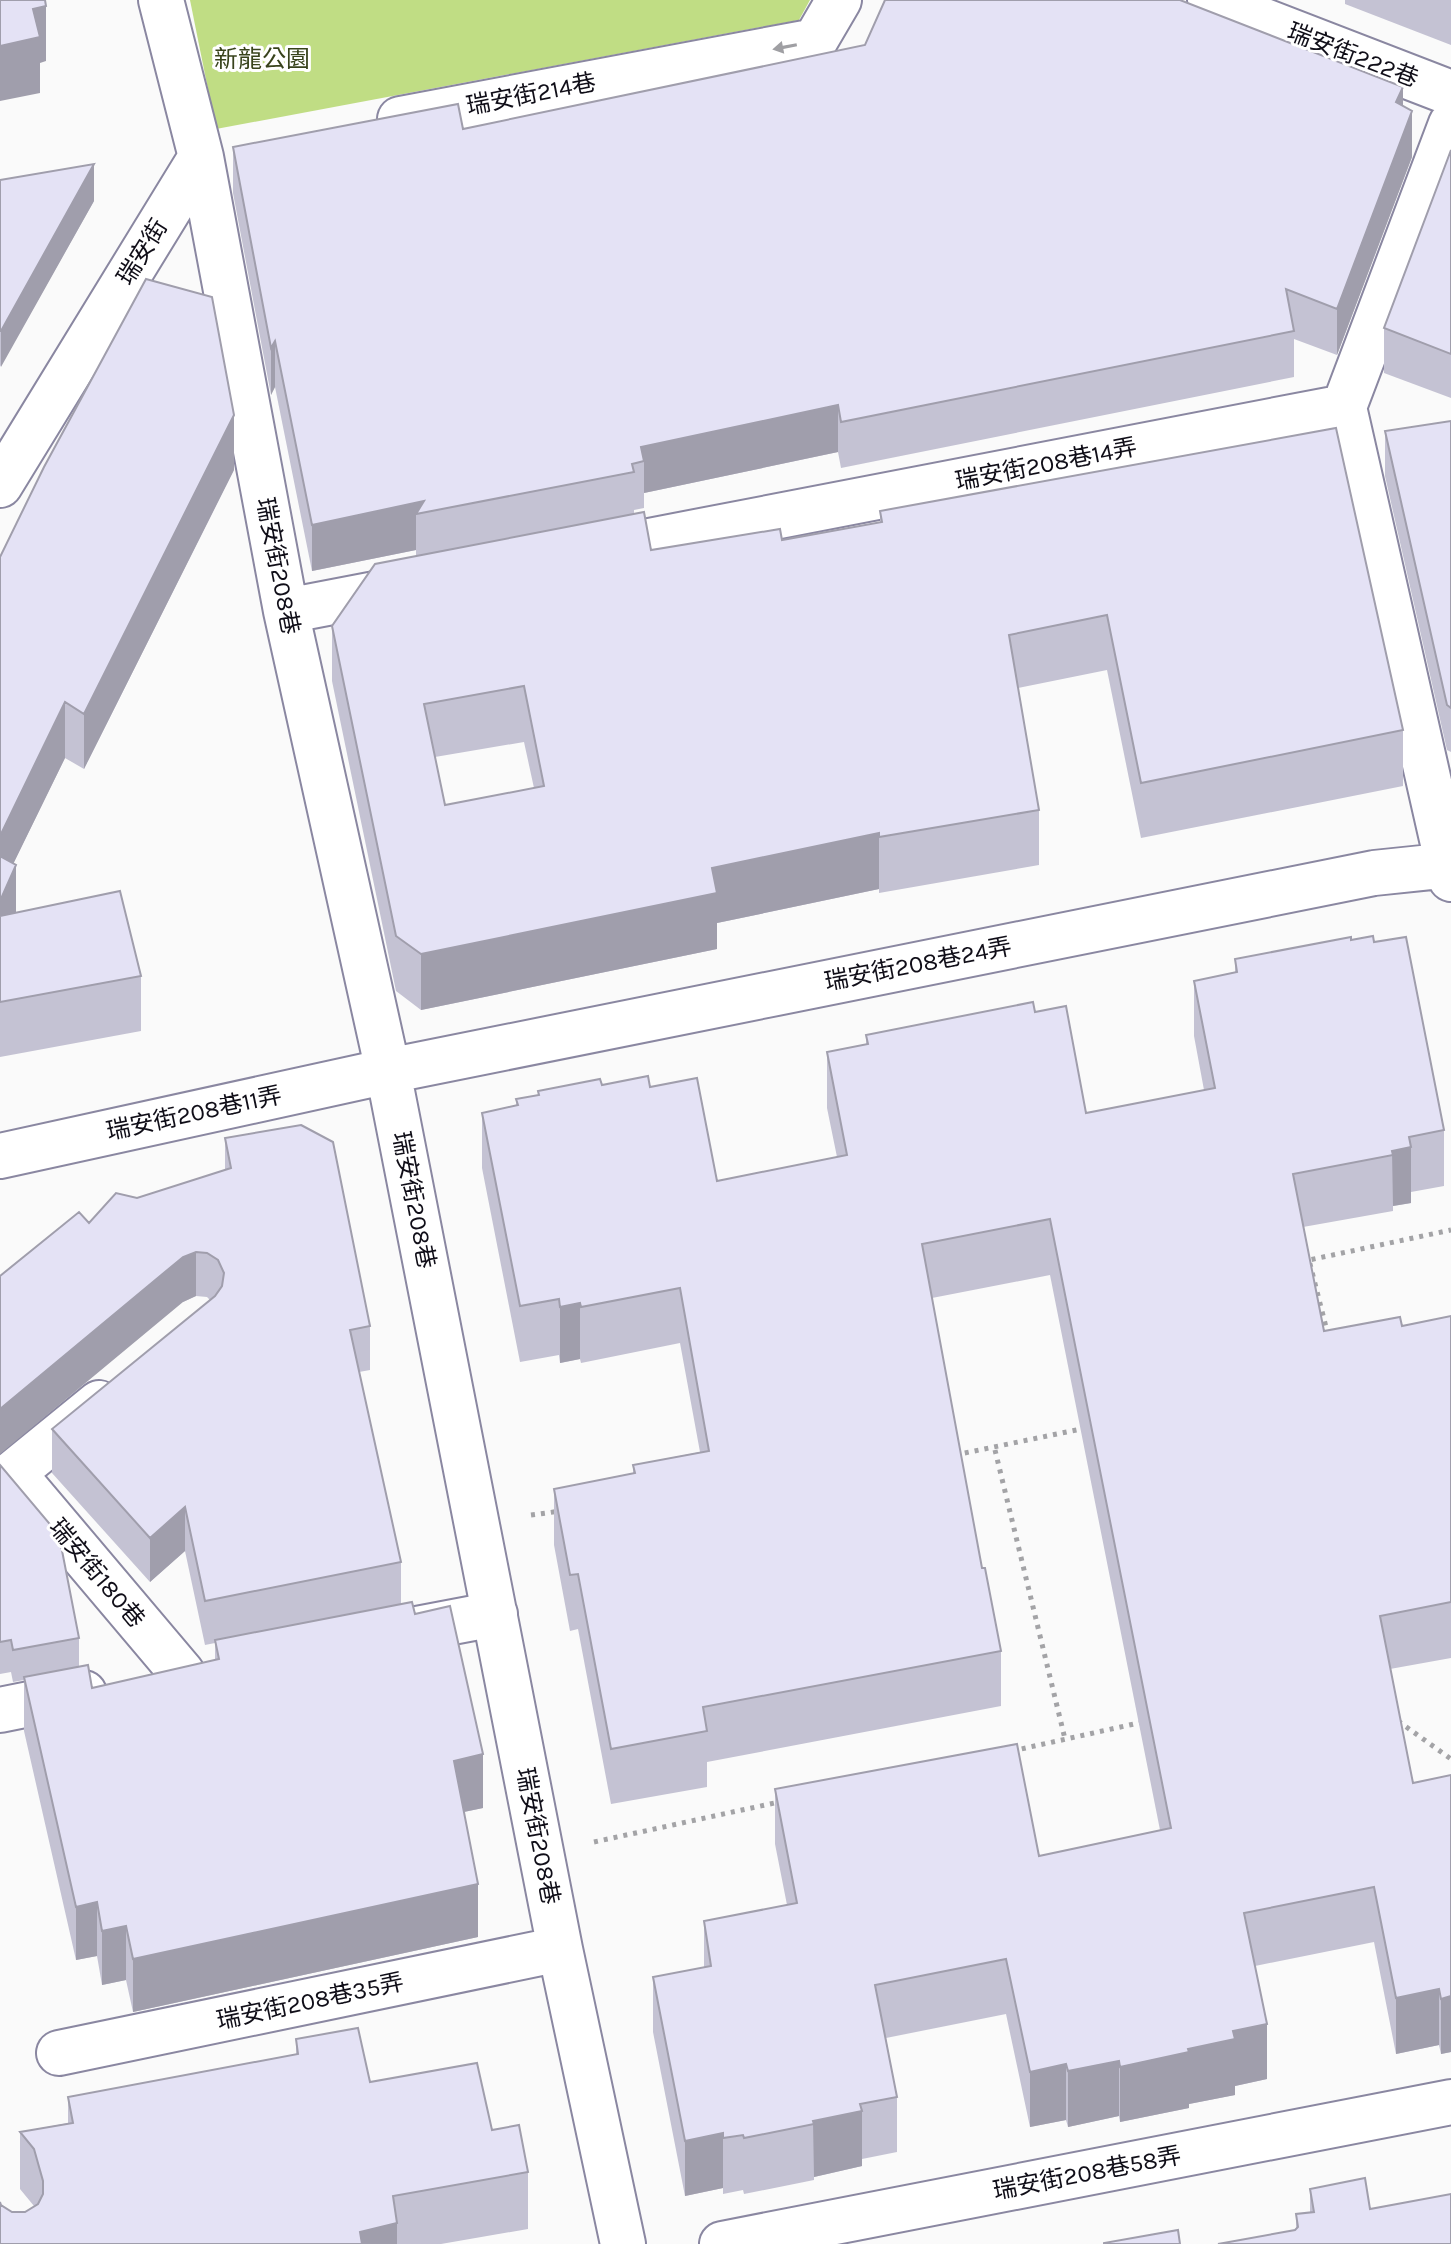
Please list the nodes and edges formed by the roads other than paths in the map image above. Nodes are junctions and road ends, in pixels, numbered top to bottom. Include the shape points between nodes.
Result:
1 (161, 0) edge
2 (839, 0) edge
3 (1210, 0) edge
4 (1451, 93) edge
5 (1451, 124) edge
6 (354, 128) edge
7 (247, 148) edge
8 (201, 157) junction
9 (1344, 407) junction
10 (3, 471) edge
11 (550, 560) edge
12 (457, 578) edge
13 (286, 611) junction
14 (1450, 869) edge
15 (388, 1071) junction
16 (0, 1156) edge
17 (129, 1378) edge
18 (495, 1614) junction
19 (354, 1641) edge
20 (229, 1664) edge
21 (182, 1673) junction
22 (0, 1710) edge
23 (560, 1949) junction
24 (59, 2053) dead end
25 (1451, 2102) edge
26 (623, 2244) edge
27 (722, 2244) edge

1 - 8 street
2 -> 6 street, 瑞安街214巷 via 815,41
3 - 4 street, 瑞安街222巷
5 - 9 street
7 - 8 street
8 - 10 street, 瑞安街
8 - 13 street, 瑞安街208巷
9 - 11 street, 瑞安街208巷14弄
9 - 14 street
12 - 13 street
13 - 15 street, 瑞安街208巷
14 - 15 street, 瑞安街208巷24弄 via 1359,876
15 - 16 street, 瑞安街208巷11弄
15 - 18 street, 瑞安街208巷
17 - 21 street, 瑞安街180巷 via 13,1473
18 - 19 street
18 - 23 street, 瑞安街208巷
20 - 21 street
21 - 22 street
23 - 24 street, 瑞安街208巷35弄
23 - 26 street, 瑞安街208巷
25 - 27 street, 瑞安街208巷58弄

